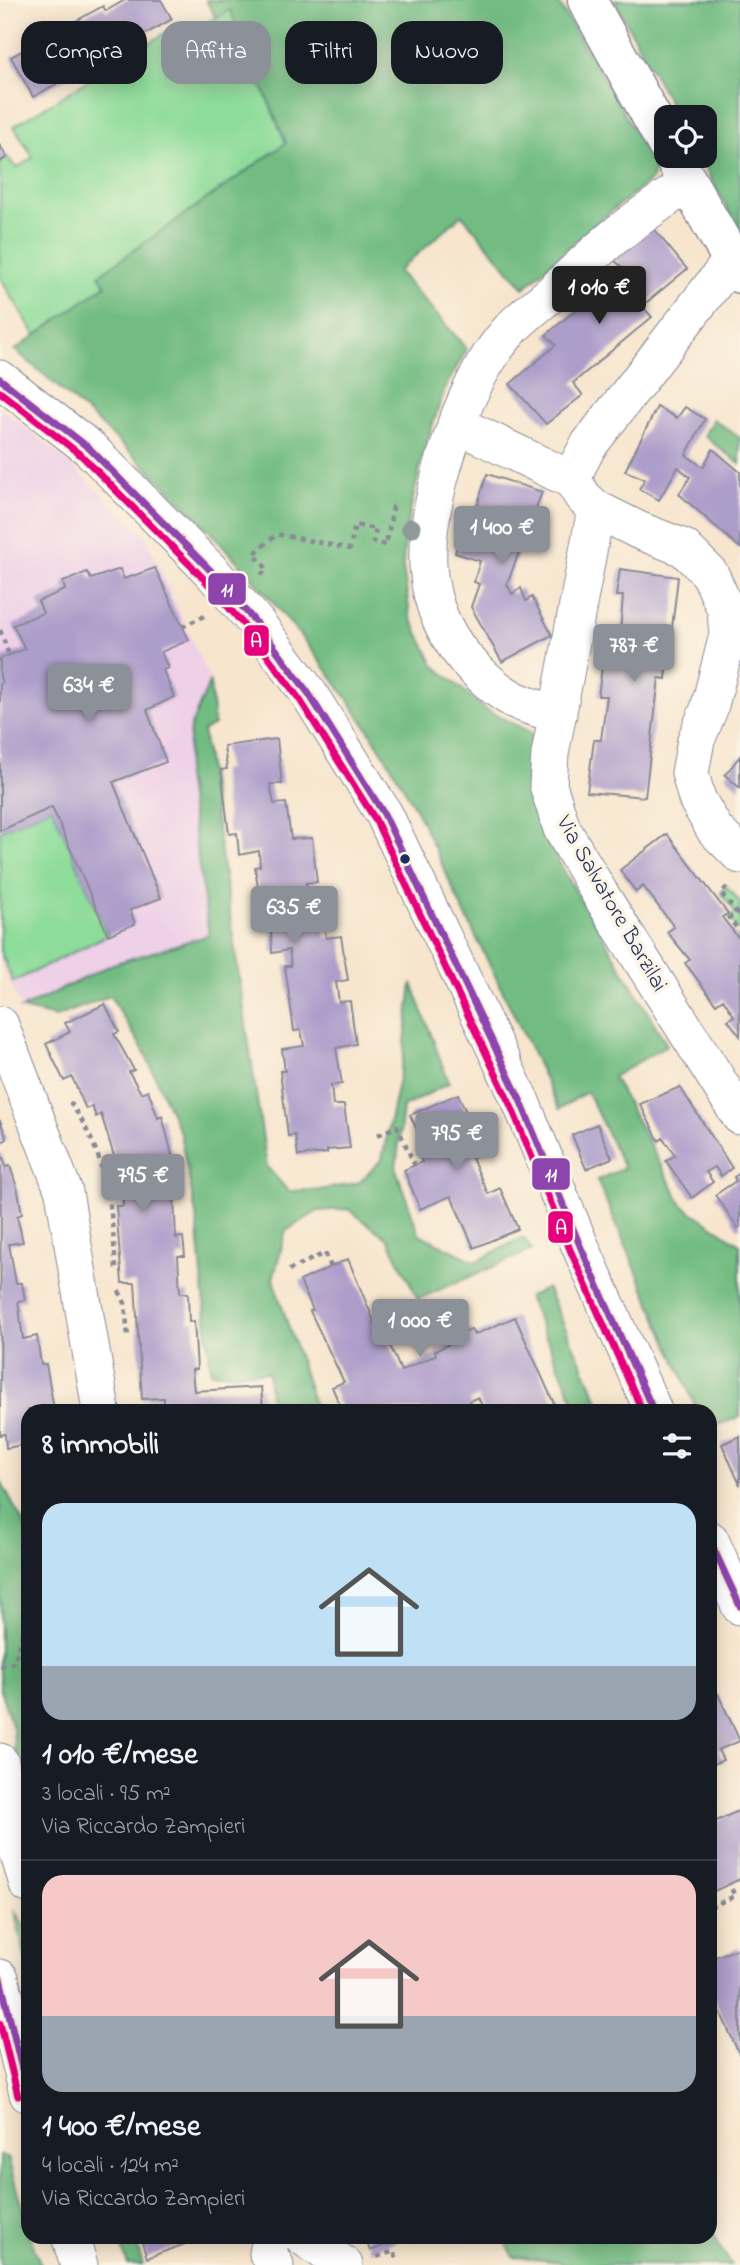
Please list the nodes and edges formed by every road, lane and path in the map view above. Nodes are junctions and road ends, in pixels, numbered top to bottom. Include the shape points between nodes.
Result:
1 (587, 0) edge
2 (654, 121) edge
3 (680, 169) edge
4 (736, 267) edge
5 (0, 379) edge
6 (456, 424) junction
7 (572, 480) junction
8 (393, 507) dead end
9 (596, 509) junction
10 (253, 569) dead end
11 (206, 615) dead end
12 (182, 627) dead end
13 (0, 630) edge
14 (9, 655) dead end
15 (558, 714) junction
16 (736, 866) edge
17 (740, 932) edge
18 (0, 1025) edge
19 (740, 1116) edge
20 (378, 1135) dead end
21 (415, 1166) dead end
22 (331, 1267) dead end
23 (289, 1270) dead end
24 (441, 1308) dead end
25 (455, 1337) dead end
26 (100, 1404) edge
27 (650, 1404) edge
28 (717, 1555) edge
29 (740, 1606) edge
30 (21, 1638) edge
31 (0, 1666) edge
32 (0, 1762) edge
33 (21, 1861) edge
34 (729, 1884) dead end
35 (717, 1905) edge
36 (0, 1978) edge
37 (21, 2065) edge
38 (72, 2244) edge
39 (270, 2244) edge
40 (321, 2244) edge
41 (397, 2260) dead end
42 (360, 2261) edge
43 (79, 2265) edge
44 (275, 2265) edge

1 - 2 main road
3 - 4 main road
3 - 6 street via 616,235 509,331 479,373
4 - 7 street via 588,446
5 - 27 street via 89,448 201,561 258,625 309,694 384,814 521,1102
6 - 7 street
6 - 15 street via 436,489 427,542 433,604 447,636 486,681 525,706
7 - 9 street
8 - 10 path via 386,545 373,542 376,529 355,525 350,549 277,534 254,554 267,569 259,577
9 - 15 street, Via Salvatore Barzilai
9 - 16 street via 684,548 710,574 726,610 728,635 721,667 696,740 690,773 697,799
11 - 12 path
13 - 14 path
15 - 19 street, Via Salvatore Barzilai via 548,785 562,830
16 - 17 path via 721,893 737,913 729,918
18 - 26 street via 64,1192
20 - 21 path via 397,1126
22 - 23 path via 325,1253
24 - 25 path
28 - 29 street
30 - 31 path via 14,1663
32 - 33 street
34 - 35 path via 735,1896
36 - 37 street
38 - 43 street
39 - 44 street via 268,2255
40 - 42 street
41 - 42 path via 394,2251

